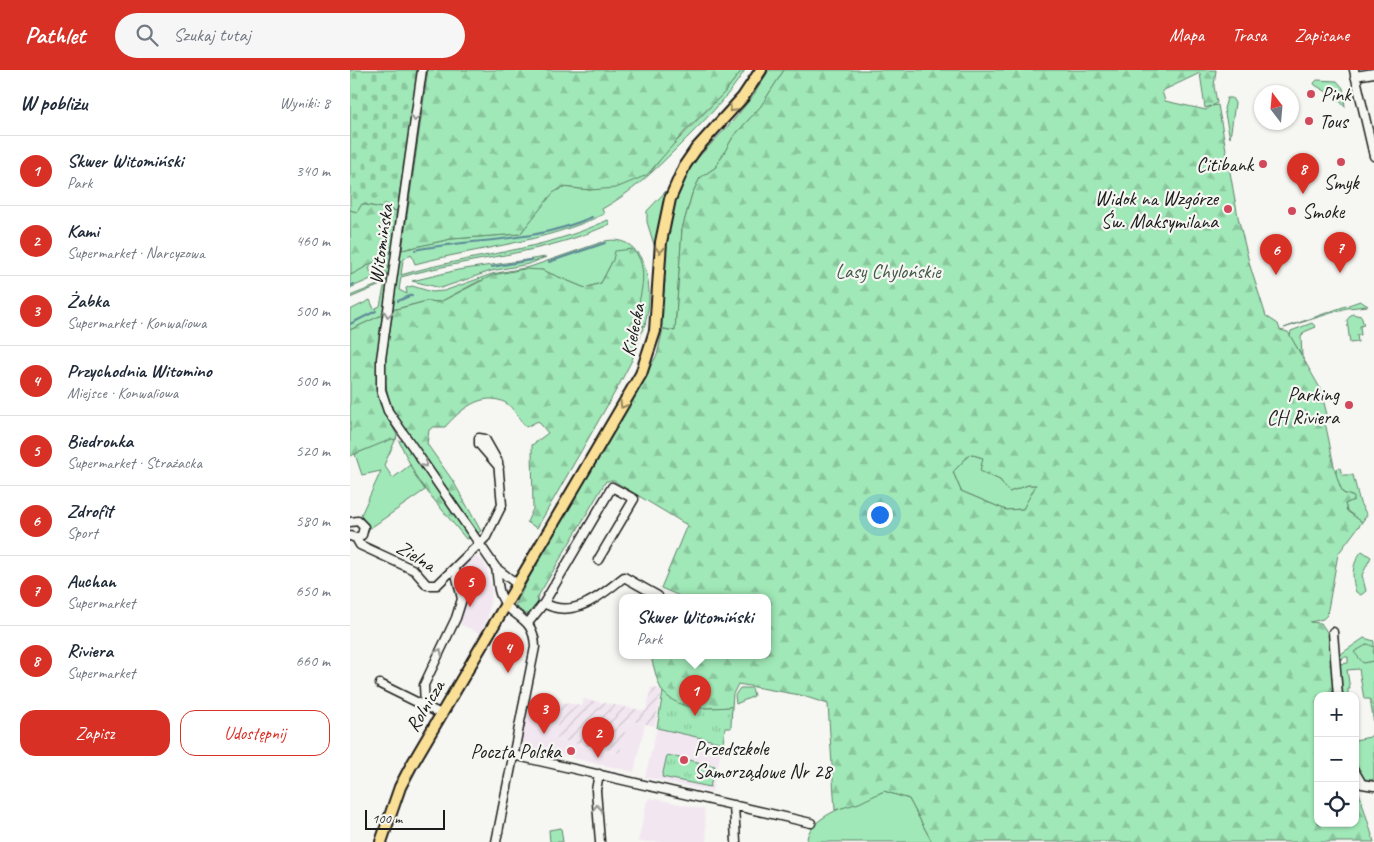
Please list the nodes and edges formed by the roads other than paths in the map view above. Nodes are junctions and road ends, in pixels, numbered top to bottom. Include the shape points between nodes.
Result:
1 (422, 70) edge
2 (761, 70) edge
3 (1354, 73) edge
4 (1374, 73) edge
5 (1374, 156) edge
6 (499, 467) dead end
7 (350, 522) edge
8 (353, 537) edge
9 (479, 543) junction
10 (598, 560) dead end
11 (496, 568) junction
12 (454, 569) junction
13 (517, 584) junction
14 (511, 594) joint
15 (654, 594) edge
16 (544, 603) junction
17 (505, 604) junction
18 (528, 623) junction
19 (1333, 632) dead end
20 (380, 684) dead end
21 (1338, 692) edge
22 (425, 705) junction
23 (441, 714) junction
24 (513, 755) junction
25 (599, 774) junction
26 (1359, 778) edge
27 (1374, 786) edge
28 (734, 805) junction
29 (811, 824) dead end
30 (381, 842) edge
31 (496, 842) edge
32 (600, 842) edge
33 (736, 842) edge

1 -> 9 street, Witomińska via 379,379 382,396 394,421
2 -> 13 main road, Kielecka via 743,97 696,149 679,178 662,229 656,321 645,364
3 - 4 street
3 - 5 street
6 - 9 street, Zielna via 502,505 486,537
7 - 8 street, Zielna via 358,520 364,527 362,535
8 - 12 street, Zielna via 360,544 414,570 427,585 437,584
9 - 11 street, Witomińska
9 - 12 street, Zielna
10 - 16 street via 634,499 612,487
11 - 13 street, Witomińska
11 - 17 street, Witomińska via 500,596
22 -> 12 street via 424,685 460,610 462,599
13 - 14 main road, Kielecka
14 - 17 main road, Rolnicza
15 - 16 street via 624,577 586,604 561,608
16 - 18 street
17 - 18 street
17 - 23 main road, Rolnicza
18 - 24 street via 535,638 535,647
19 - 21 street
20 - 22 street
22 - 23 street
23 - 30 main road, Rolnicza via 404,777
24 - 25 street
24 - 31 street
25 - 28 street
32 -> 25 street via 596,790
26 - 27 street via 1365,786
28 - 29 street
28 - 33 street

